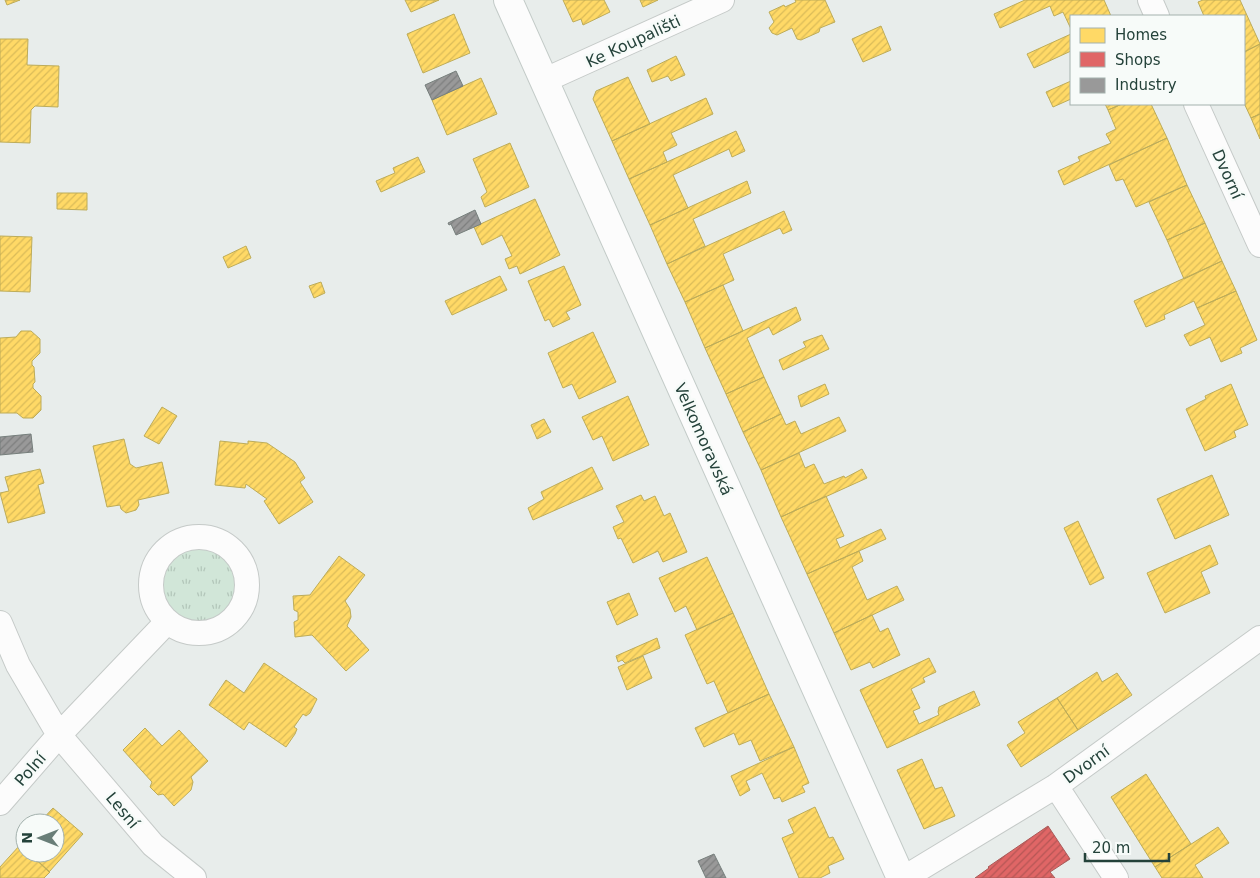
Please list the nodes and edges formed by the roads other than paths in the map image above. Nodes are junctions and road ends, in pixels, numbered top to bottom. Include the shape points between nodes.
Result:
1 (508, 0) edge
2 (722, 0) edge
3 (1150, 0) edge
4 (1157, 15) edge
5 (544, 82) junction
6 (1196, 105) edge
7 (1260, 245) edge
8 (168, 622) junction
9 (0, 623) edge
10 (1260, 638) edge
11 (59, 735) junction
12 (1056, 786) junction
13 (0, 803) edge
14 (194, 878) edge
15 (902, 878) edge
16 (1116, 878) edge

1 - 5 street, Velkomoravská
2 - 5 street, Ke Koupališti
3 - 4 street
5 - 15 street, Velkomoravská
6 - 7 street, Dvorní
8 - 8 street via 182,631 200,634 217,631 231,622 242,609 247,593 246,570 231,548 200,536 180,540 166,550 156,563 151,592 156,608
8 - 11 street
9 - 11 street, Lesní via 18,665
10 - 12 street, Dvorní
11 - 13 street, Polní
11 - 14 street, Lesní via 153,845
12 - 15 street, Dvorní
12 - 16 street

